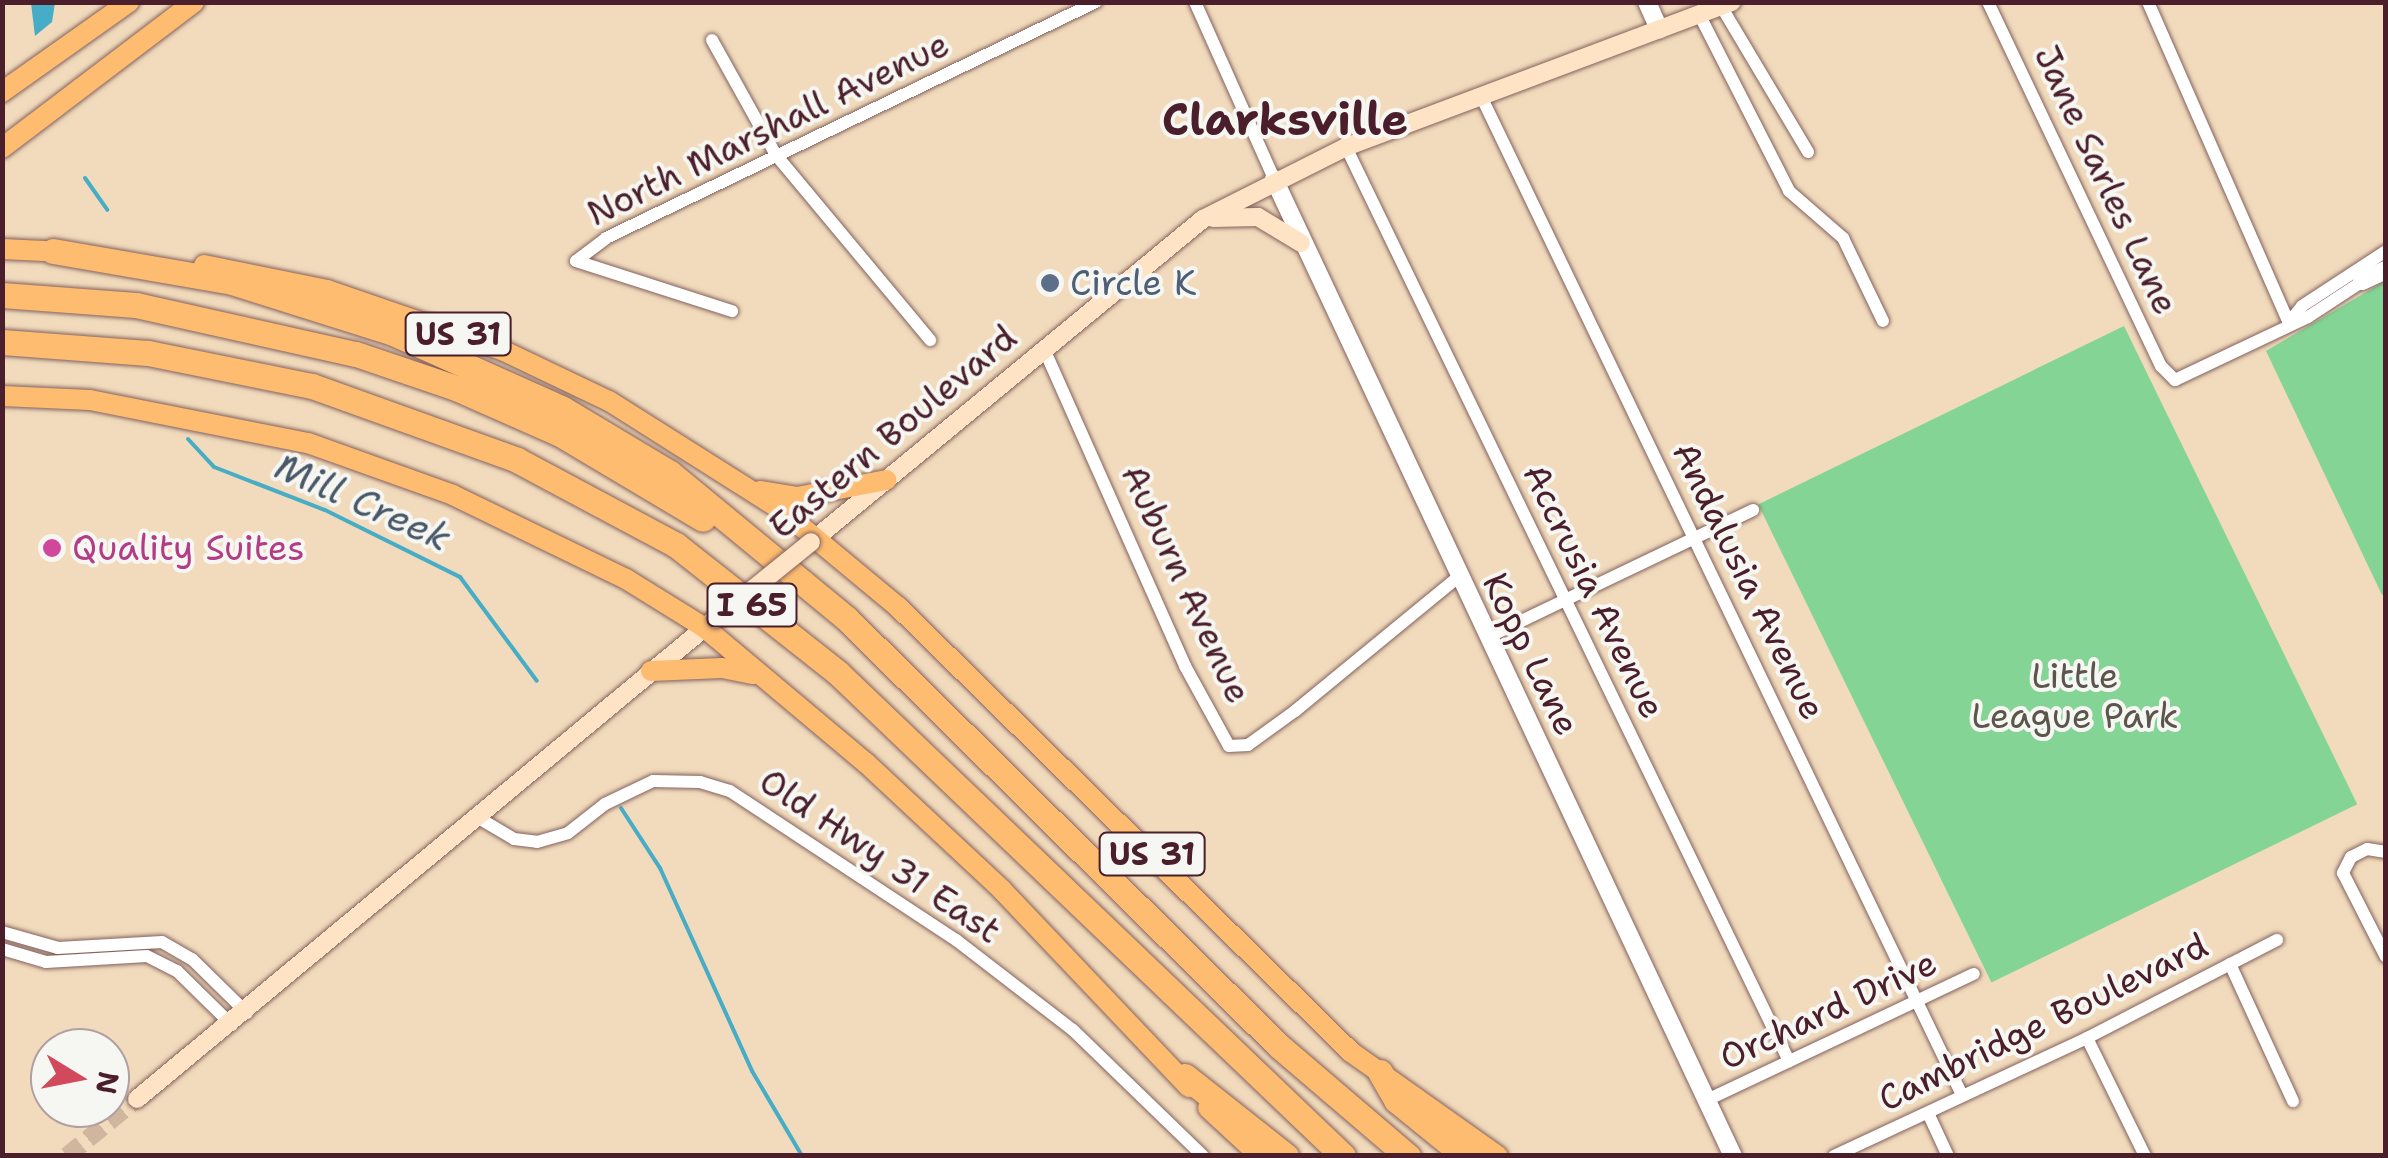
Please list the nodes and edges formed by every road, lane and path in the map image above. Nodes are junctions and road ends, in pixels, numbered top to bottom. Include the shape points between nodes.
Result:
1 (129, 2) edge
2 (194, 2) edge
3 (1096, 2) edge
4 (1195, 2) edge
5 (1646, 2) edge
6 (1988, 2) edge
7 (2148, 2) edge
8 (1727, 4) edge
9 (1699, 14) junction
10 (1659, 29) junction
11 (712, 40) dead end
12 (2, 92) edge
13 (1480, 94) junction
14 (1346, 147) junction
15 (2, 148) edge
16 (1808, 152) dead end
17 (776, 155) junction
18 (1274, 179) junction
19 (1203, 219) junction
20 (1301, 242) junction
21 (2, 249) edge
22 (2386, 251) edge
23 (53, 252) junction
24 (2386, 268) edge
25 (2362, 281) joint
26 (2, 295) edge
27 (732, 311) dead end
28 (1884, 320) dead end
29 (2288, 324) junction
30 (930, 340) dead end
31 (2, 342) edge
32 (1044, 349) junction
33 (2, 396) edge
34 (886, 480) junction
35 (749, 488) junction
36 (1753, 510) dead end
37 (1694, 538) junction
38 (814, 540) junction
39 (1458, 577) junction
40 (1564, 600) junction
41 (847, 619) junction
42 (710, 624) junction
43 (1488, 638) junction
44 (651, 671) junction
45 (766, 678) junction
46 (478, 817) junction
47 (2386, 852) edge
48 (2, 932) edge
49 (2277, 940) dead end
50 (2, 948) edge
51 (2386, 957) edge
52 (2230, 964) junction
53 (1974, 974) dead end
54 (1914, 1002) junction
55 (239, 1019) junction
56 (2087, 1038) junction
57 (1789, 1061) junction
58 (1380, 1072) junction
59 (1185, 1076) junction
60 (1962, 1095) junction
61 (138, 1098) tunnel mouth
62 (1707, 1100) junction
63 (2292, 1101) dead end
64 (1928, 1113) junction
65 (1203, 1156) edge
66 (1260, 1156) edge
67 (1286, 1156) edge
68 (1342, 1156) edge
69 (1408, 1156) edge
70 (1466, 1156) edge
71 (1498, 1156) edge
72 (1733, 1156) edge
73 (1834, 1156) edge
74 (1948, 1156) edge
75 (2145, 1156) edge

1 - 12 main road
2 - 15 main road
3 - 17 street, North Marshall Avenue
4 - 18 street
5 - 10 street
6 - 29 street, Jane Sarles Lane via 2161,366 2175,380
7 - 29 street
8 - 9 main road, Eastern Boulevard
8 - 16 street
9 - 10 main road, Eastern Boulevard
9 - 28 street via 1789,190 1842,238
10 - 13 main road, Eastern Boulevard
11 - 17 street
13 - 14 main road, Eastern Boulevard
13 - 37 street, Andalusia Avenue
14 - 18 main road, Eastern Boulevard
14 - 40 street, Accrusia Avenue
17 - 27 street, North Marshall Avenue via 606,238 576,260
17 - 30 street
18 - 19 main road, Eastern Boulevard
18 - 20 street, Kopp Lane
19 - 20 main road via 1258,217
19 - 32 main road, Eastern Boulevard
20 - 39 street, Kopp Lane
21 - 23 main road, US 31
22 - 29 street via 2302,306
23 - 35 main road, US 31 via 235,270 416,318 609,401
23 - 41 highway via 305,302 486,371 670,473
24 - 25 street
25 - 29 street
26 - 41 highway, I 65 via 136,306 264,328 456,388 660,490
31 - 68 highway, I 65 via 148,353 312,386 517,460 676,544 838,673
32 - 34 main road, Eastern Boulevard
32 - 39 street, Auburn Avenue via 1178,650 1229,746 1248,745 1295,712
33 - 42 main road via 90,400 308,443 562,544
34 - 35 main road via 797,496
34 - 38 main road, Eastern Boulevard
35 - 38 main road, US 31
36 - 37 street
37 - 40 street
37 - 54 street, Andalusia Avenue
38 - 42 main road, Eastern Boulevard, bridge
38 - 58 main road, US 31 via 898,607 1351,1052
39 - 43 street, Kopp Lane
40 - 43 street
40 - 57 street, Accrusia Avenue
41 - 69 highway, I 65 via 1279,1046
42 - 44 main road, Eastern Boulevard
42 - 45 main road
43 - 62 street, Kopp Lane
44 - 45 main road via 722,668
44 - 46 main road, Eastern Boulevard
45 - 59 main road via 1002,890
46 - 55 main road, Eastern Boulevard
46 - 65 street, Old Hwy 31 East via 514,839 537,842 568,833 605,804 653,781 700,782 730,791 956,940 1062,1021
47 - 51 street via 2368,850 2343,873
48 - 55 street via 58,948 162,942 192,960
49 - 52 street, Cambridge Boulevard
50 - 55 street via 46,962 147,956
52 - 56 street, Cambridge Boulevard
52 - 63 street
53 - 54 street, Orchard Drive
54 - 57 street, Orchard Drive
54 - 60 street, Andalusia Avenue
55 - 61 main road, Eastern Boulevard
56 - 60 street, Cambridge Boulevard
56 - 75 street
57 - 62 street, Orchard Drive
58 - 70 highway via 1396,1100
58 - 71 main road, US 31
59 - 66 main road via 1190,1090
59 - 67 highway
60 - 64 street, Cambridge Boulevard
62 - 72 street, Kopp Lane
64 - 73 street, Cambridge Boulevard
64 - 74 street

